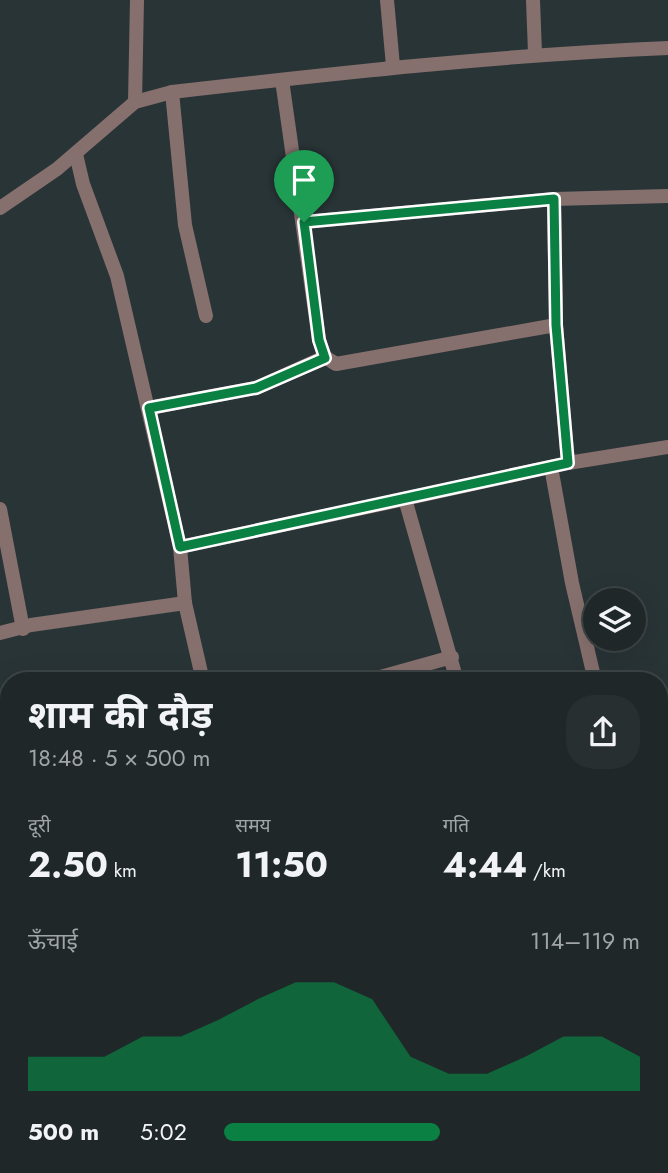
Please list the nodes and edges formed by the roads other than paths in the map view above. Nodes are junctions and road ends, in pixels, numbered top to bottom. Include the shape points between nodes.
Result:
1 (136, 0) edge
2 (387, 0) edge
3 (533, 0) edge
4 (668, 48) edge
5 (535, 53) junction
6 (393, 66) junction
7 (282, 79) junction
8 (172, 92) junction
9 (135, 102) junction
10 (76, 154) junction
11 (668, 196) edge
12 (554, 199) junction
13 (0, 208) edge
14 (304, 222) junction
15 (206, 316) dead end
16 (556, 325) junction
17 (325, 358) junction
18 (149, 408) junction
19 (668, 447) edge
20 (568, 463) junction
21 (551, 467) junction
22 (405, 499) junction
23 (0, 509) edge
24 (180, 547) junction
25 (185, 603) junction
26 (23, 629) junction
27 (0, 633) edge
28 (452, 657) junction
29 (201, 672) edge
30 (402, 672) edge
31 (455, 672) edge
32 (593, 672) edge

1 - 9 street
2 - 6 street
3 - 5 street
4 - 5 street
5 - 6 street
6 - 7 street
7 - 8 street
7 - 14 street
8 - 9 street
8 - 15 street via 185,225
9 - 10 street
10 - 13 street
10 - 18 street via 117,276
11 - 12 street
12 - 14 street
12 - 16 street
14 - 17 street
16 - 17 street via 336,364
16 - 20 street
17 - 18 street via 256,388
18 - 24 street
19 - 20 street
20 - 21 street
21 - 22 street
21 - 32 street
22 - 24 street
22 - 28 street
23 - 26 street
24 - 25 street
25 - 26 street
25 - 29 street
26 - 27 street
28 - 30 street
28 - 31 street

